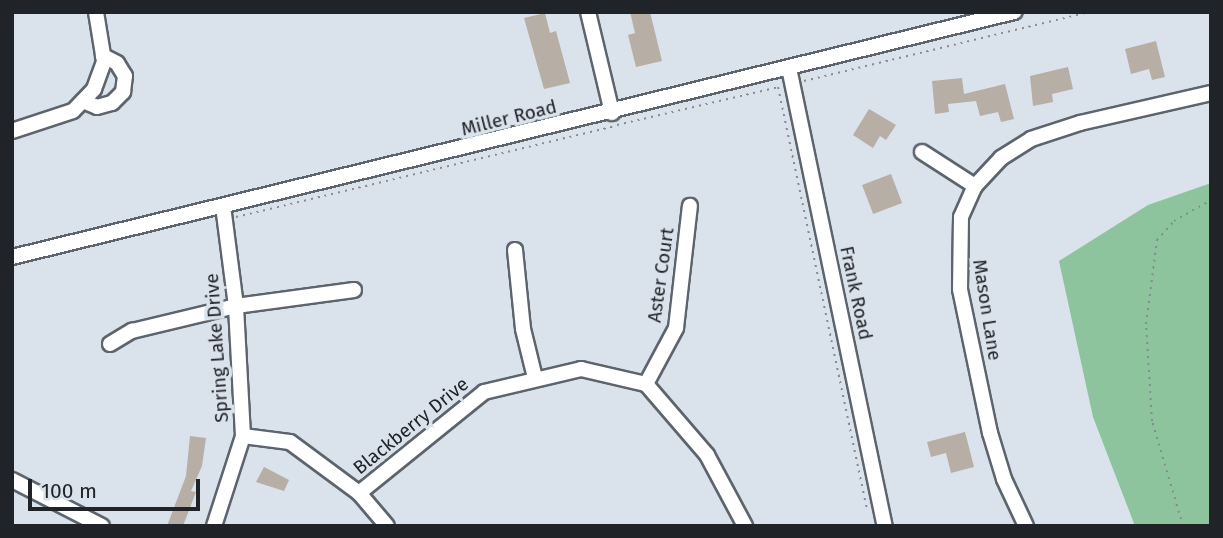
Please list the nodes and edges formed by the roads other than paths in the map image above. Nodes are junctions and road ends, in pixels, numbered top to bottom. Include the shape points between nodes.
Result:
1 (96, 12) edge
2 (587, 12) edge
3 (1014, 12) edge
4 (103, 56) junction
5 (789, 68) junction
6 (1211, 93) edge
7 (83, 101) junction
8 (612, 113) junction
9 (12, 131) edge
10 (922, 152) dead end
11 (975, 186) junction
12 (690, 206) dead end
13 (224, 212) junction
14 (515, 250) dead end
15 (12, 257) edge
16 (354, 290) dead end
17 (236, 306) junction
18 (110, 344) dead end
19 (535, 378) junction
20 (646, 384) junction
21 (243, 436) junction
22 (12, 480) edge
23 (359, 493) junction
24 (102, 526) edge
25 (214, 526) edge
26 (387, 526) edge
27 (745, 526) edge
28 (885, 526) edge
29 (1026, 526) edge

1 - 4 street
2 - 8 street
3 - 5 street, Miller Road
4 - 7 street via 94,89
4 - 7 street via 117,63 125,76 123,92 112,103 97,107
5 - 8 street, Miller Road
5 - 28 street, Frank Road via 785,85
6 - 11 street, Mason Lane via 1080,122 1031,139 1001,158
7 - 9 street via 74,111
8 - 13 street, Miller Road
10 - 11 street
11 - 29 street, Mason Lane via 961,217 960,289 990,433 1004,479
12 - 20 street, Aster Court via 676,328
13 - 15 street, Miller Road
13 - 17 street, Spring Lake Drive
14 - 19 street via 523,330
16 - 17 street
17 - 18 street via 132,331
17 - 21 street, Spring Lake Drive
19 - 20 street, Blackberry Drive via 581,369
19 - 23 street, Blackberry Drive via 484,392
20 - 27 street via 707,455
21 - 23 street via 290,442
21 - 25 street, Spring Lake Drive
22 - 24 street
23 - 26 street

